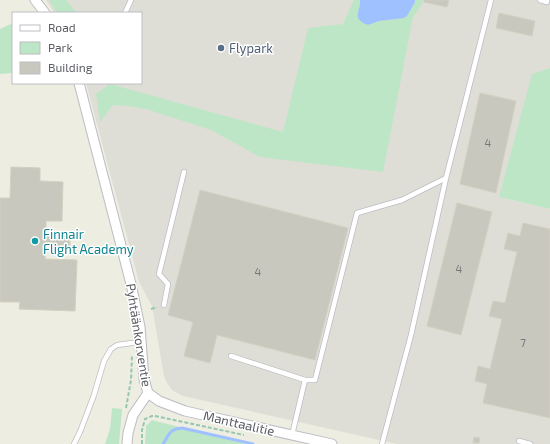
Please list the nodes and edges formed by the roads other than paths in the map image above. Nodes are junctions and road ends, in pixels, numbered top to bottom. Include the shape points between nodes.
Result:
1 (35, 0) edge
2 (131, 0) edge
3 (491, 0) edge
4 (540, 0) edge
5 (547, 0) edge
6 (45, 12) edge
7 (126, 12) edge
8 (79, 84) edge
9 (184, 172) dead end
10 (446, 178) junction
11 (164, 305) dead end
12 (136, 343) junction
13 (231, 356) dead end
14 (305, 380) junction
15 (148, 393) junction
16 (292, 435) junction
17 (519, 441) dead end
18 (320, 443) edge
19 (74, 444) edge
20 (127, 444) edge
21 (332, 444) edge
22 (382, 444) edge
23 (530, 444) edge

1 - 6 street
2 - 7 lane
3 - 10 lane
4 - 5 lane
8 - 12 street, Pyhtäänkorventie via 131,284 138,316
9 - 11 lane via 159,274 168,284
10 - 14 lane via 402,200 357,213 315,380
10 - 22 lane via 412,335
12 - 15 street, Pyhtäänkorventie
12 - 19 lane via 111,348
13 - 14 lane
14 - 16 lane
15 - 16 street, Manttaalitie via 159,401 185,411
15 - 20 street, Pyhtäänkorventie via 133,415
16 - 18 street, Manttaalitie
17 - 23 lane
18 - 21 street, Manttaalitie

